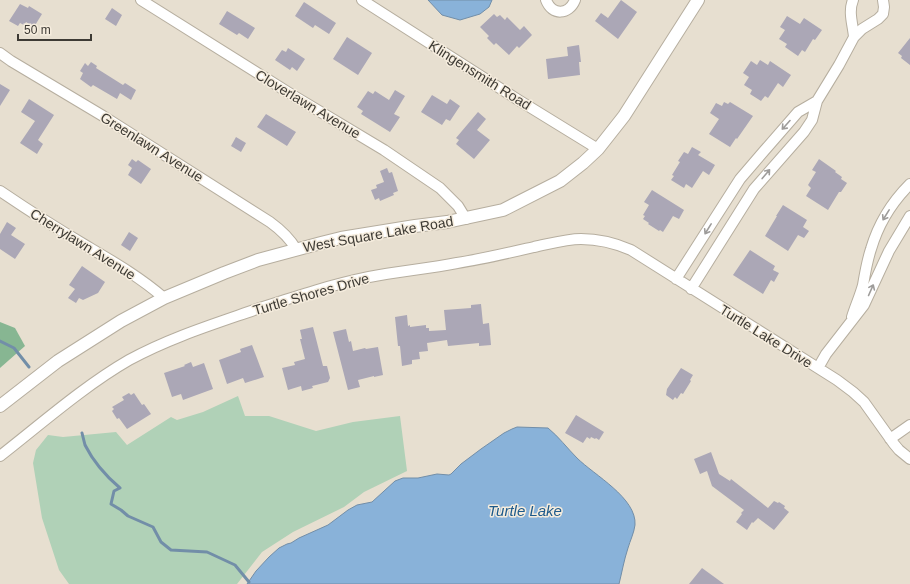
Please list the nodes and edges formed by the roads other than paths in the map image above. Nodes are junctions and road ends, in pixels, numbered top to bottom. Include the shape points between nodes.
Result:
1 (141, 0) edge
2 (362, 0) edge
3 (546, 0) edge
4 (575, 0) edge
5 (698, 0) edge
6 (852, 0) edge
7 (883, 0) edge
8 (854, 37) junction
9 (0, 53) edge
10 (816, 102) junction
11 (598, 149) junction
12 (740, 179) junction
13 (910, 184) edge
14 (754, 189) junction
15 (0, 191) edge
16 (910, 216) edge
17 (466, 218) junction
18 (296, 249) junction
19 (676, 279) junction
20 (691, 289) junction
21 (164, 298) junction
22 (714, 303) joint
23 (850, 323) junction
24 (818, 368) junction
25 (0, 406) edge
26 (910, 425) edge
27 (890, 438) junction
28 (0, 456) edge
29 (910, 459) edge

1 - 17 street, Cloverlawn Avenue via 384,150 440,188
2 - 11 street, Klingensmith Road
3 - 4 street via 549,6 562,12 570,8
5 - 11 street, West Square Lake Road via 624,116
6 - 8 street via 850,13
7 - 8 street via 882,14
8 - 10 street
9 - 18 street, Greenlawn Avenue via 270,222 285,233
10 -> 12 street via 798,112
14 -> 10 street via 804,132 812,120
11 - 17 street, West Square Lake Road via 560,181 502,210
12 - 14 street
12 -> 19 street
13 -> 23 street, Turtle Lake Drive via 888,211 878,229
14 - 20 street
15 - 21 street, Cherrylawn Avenue via 154,289
23 -> 16 street, Turtle Lake Drive via 864,305 889,251
17 - 18 street, West Square Lake Road via 341,238
18 - 21 street, West Square Lake Road via 258,260
19 - 20 street, Turtle Shores Drive
19 - 28 street, Turtle Shores Drive via 621,246 601,240 579,239 346,282 209,326 136,357 86,388
20 - 22 street, Turtle Shores Drive
21 - 25 street, West Square Lake Road via 89,340
22 - 24 street, Turtle Lake Drive
23 - 24 street, Turtle Lake Drive
24 - 27 street, Turtle Lake Drive via 859,397
26 - 27 street
27 - 29 street, Turtle Lake Drive

